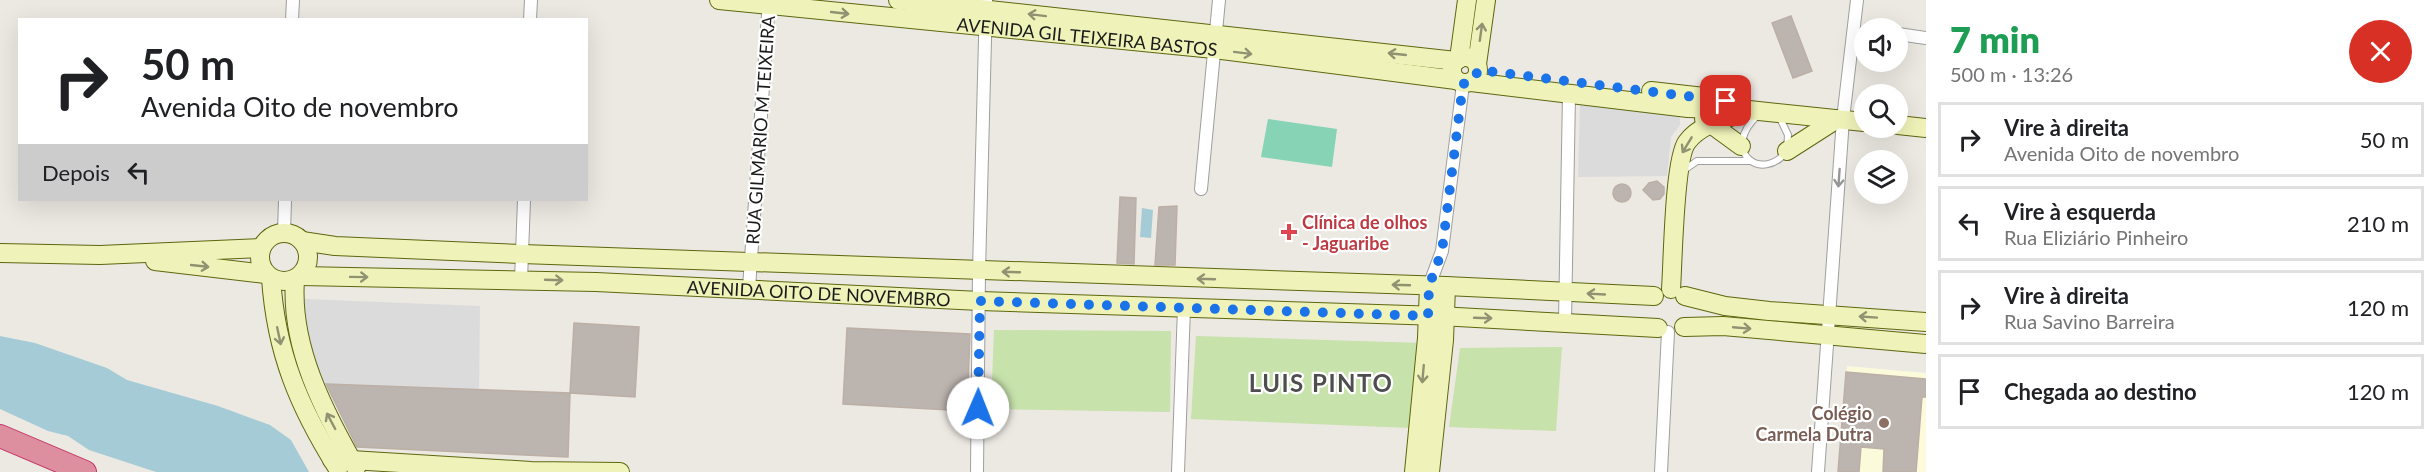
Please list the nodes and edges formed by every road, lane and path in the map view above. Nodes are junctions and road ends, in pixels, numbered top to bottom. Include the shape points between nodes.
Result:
1 (293, 0) edge
2 (531, 0) edge
3 (719, 0) edge
4 (898, 0) edge
5 (1219, 0) edge
6 (1467, 0) edge
7 (1486, 0) edge
8 (1857, 0) edge
9 (769, 3) edge
10 (985, 12) edge
11 (292, 18) edge
12 (530, 18) edge
13 (1858, 18) edge
14 (1908, 35) edge
15 (1926, 38) edge
16 (1214, 41) junction
17 (1854, 53) edge
18 (1457, 60) junction
19 (1469, 76) junction
20 (1569, 94) junction
21 (1688, 108) junction
22 (1762, 112) junction
23 (1840, 119) junction
24 (1854, 121) edge
25 (1712, 124) junction
26 (1908, 126) edge
27 (1926, 129) edge
28 (1787, 151) junction
29 (1746, 153) junction
30 (1678, 174) junction
31 (1202, 189) dead end
32 (285, 201) edge
33 (524, 201) edge
34 (284, 233) junction
35 (302, 241) junction
36 (261, 248) junction
37 (0, 253) edge
38 (522, 254) junction
39 (100, 255) junction
40 (597, 255) junction
41 (751, 261) junction
42 (838, 265) junction
43 (979, 271) junction
44 (268, 276) junction
45 (1158, 277) junction
46 (298, 278) junction
47 (521, 280) junction
48 (596, 282) junction
49 (1437, 286) junction
50 (749, 288) junction
51 (1566, 292) junction
52 (838, 293) junction
53 (1670, 294) junction
54 (980, 301) junction
55 (1159, 307) junction
56 (1184, 308) junction
57 (1829, 315) junction
58 (1437, 316) junction
59 (1564, 321) junction
60 (1926, 322) edge
61 (1670, 329) junction
62 (1827, 336) junction
63 (1926, 344) edge
64 (0, 436) edge
65 (345, 466) edge
66 (85, 472) edge
67 (620, 472) edge
68 (977, 472) edge
69 (1178, 472) edge
70 (1414, 472) edge
71 (1430, 472) edge
72 (1661, 472) edge
73 (1818, 472) edge

1 - 11 street
2 - 12 street
3 - 9 main road, AVENIDA GIL TEIXEIRA BASTOS
4 - 10 main road, AVENIDA GIL TEIXEIRA BASTOS
5 - 16 street
6 - 18 main road
19 -> 7 main road
8 - 13 street
9 -> 10 main road, AVENIDA GIL TEIXEIRA BASTOS
9 - 41 street, RUA GILMARIO M TEIXEIRA
10 - 16 main road, AVENIDA GIL TEIXEIRA BASTOS via 1117,33
10 - 43 street
14 - 15 street
18 -> 16 main road, AVENIDA GIL TEIXEIRA BASTOS
16 -> 19 main road, AVENIDA GIL TEIXEIRA BASTOS
16 - 31 street
17 - 23 street
18 - 19 main road, AVENIDA GIL TEIXEIRA BASTOS via 1467,57
19 - 20 main road
19 - 22 main road via 1711,98
19 - 49 street
20 - 21 main road
20 - 51 street
21 - 22 main road
21 - 25 main road
22 - 23 main road
22 - 25 main road
22 - 28 lane via 1788,135
22 - 29 lane via 1745,131
23 - 24 main road
23 - 28 main road
23 -> 57 street
25 - 29 main road
25 -> 30 main road via 1685,145
26 - 27 main road
28 - 29 lane via 1774,163 1758,164
29 - 30 lane via 1697,161
30 - 53 main road
32 - 34 street
33 - 38 street
34 - 35 main road
34 - 36 main road via 270,237
35 - 38 main road, AVENIDA OITO DE NOVEMBRO via 335,246
35 - 46 main road via 308,262
36 - 39 main road
36 - 44 main road via 260,261
37 - 39 main road
38 - 40 main road, AVENIDA OITO DE NOVEMBRO
38 - 47 street
39 -> 44 main road
40 - 41 main road, AVENIDA OITO DE NOVEMBRO
40 - 48 main road
41 - 42 main road, AVENIDA OITO DE NOVEMBRO
41 - 50 street, RUA GILMARIO M TEIXEIRA
42 - 43 main road, AVENIDA OITO DE NOVEMBRO
42 - 52 main road
45 -> 43 main road, AVENIDA OITO DE NOVEMBRO
43 - 54 street
44 - 46 main road via 287,282
44 -> 65 main road via 285,363 311,426
49 -> 45 main road, AVENIDA OITO DE NOVEMBRO
45 - 55 main road
46 -> 47 main road, AVENIDA OITO DE NOVEMBRO
65 -> 46 main road via 306,364 293,296
47 -> 48 main road, AVENIDA OITO DE NOVEMBRO
48 - 50 main road, AVENIDA OITO DE NOVEMBRO
49 - 51 main road, AVENIDA OITO DE NOVEMBRO
49 - 58 main road
50 - 52 main road, AVENIDA OITO DE NOVEMBRO
53 -> 51 main road, AVENIDA OITO DE NOVEMBRO
51 - 59 street
52 - 54 main road, AVENIDA OITO DE NOVEMBRO
53 - 57 main road, AVENIDA OITO DE NOVEMBRO via 1725,306
53 - 61 main road via 1691,308 1691,315
53 - 61 main road via 1650,302 1650,316
54 - 55 main road, AVENIDA OITO DE NOVEMBRO
54 - 68 street
55 - 56 main road, AVENIDA OITO DE NOVEMBRO
56 - 58 main road, AVENIDA OITO DE NOVEMBRO
56 - 69 street
60 -> 57 main road, AVENIDA OITO DE NOVEMBRO
57 - 62 street
58 -> 59 main road, AVENIDA OITO DE NOVEMBRO
58 -> 70 main road
58 - 71 main road
59 - 61 main road, AVENIDA OITO DE NOVEMBRO
61 -> 62 main road, AVENIDA OITO DE NOVEMBRO via 1723,326
61 - 72 street
62 - 63 main road, AVENIDA OITO DE NOVEMBRO
62 - 73 street
64 - 66 highway
65 - 67 main road

